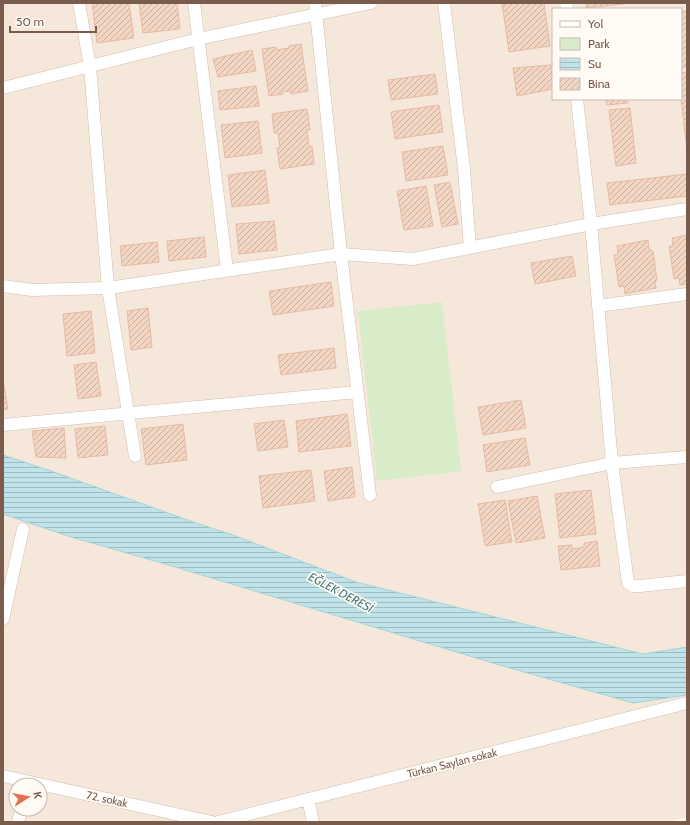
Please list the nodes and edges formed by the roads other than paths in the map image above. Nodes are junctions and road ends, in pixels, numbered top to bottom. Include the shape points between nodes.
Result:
1 (79, 3) edge
2 (194, 3) edge
3 (371, 3) edge
4 (444, 3) edge
5 (316, 9) edge
6 (198, 39) junction
7 (90, 67) junction
8 (3, 88) edge
9 (577, 100) edge
10 (687, 209) edge
11 (591, 224) junction
12 (470, 248) junction
13 (341, 254) junction
14 (228, 270) junction
15 (3, 286) edge
16 (108, 288) junction
17 (687, 294) edge
18 (598, 306) junction
19 (357, 392) junction
20 (128, 414) junction
21 (3, 425) edge
22 (134, 456) dead end
23 (687, 457) edge
24 (612, 463) junction
25 (497, 487) dead end
26 (370, 495) dead end
27 (23, 528) dead end
28 (687, 581) edge
29 (3, 619) edge
30 (687, 703) edge
31 (48, 788) edge
32 (308, 799) junction
33 (212, 822) edge
34 (218, 822) edge
35 (313, 822) edge

1 - 7 street
2 - 6 street
3 - 5 street
4 - 12 street via 464,169
5 - 6 street
5 - 13 street
6 - 7 street
6 - 14 street
7 - 8 street
7 - 16 street
9 - 11 street
10 - 11 street
11 - 12 street
11 - 18 street
12 - 13 street via 412,259
13 - 14 street
13 - 19 street
14 - 16 street
15 - 16 street via 32,290
16 - 20 street
17 - 18 street
18 - 24 street
19 - 20 street
19 - 26 street
20 - 21 street
20 - 22 street
23 - 24 street
24 - 25 street
24 - 28 street via 628,583 640,586
27 - 29 street
30 - 32 street, Türkan Saylan sokak
31 - 33 street, 72. sokak
32 - 34 street, Türkan Saylan sokak
32 - 35 street

